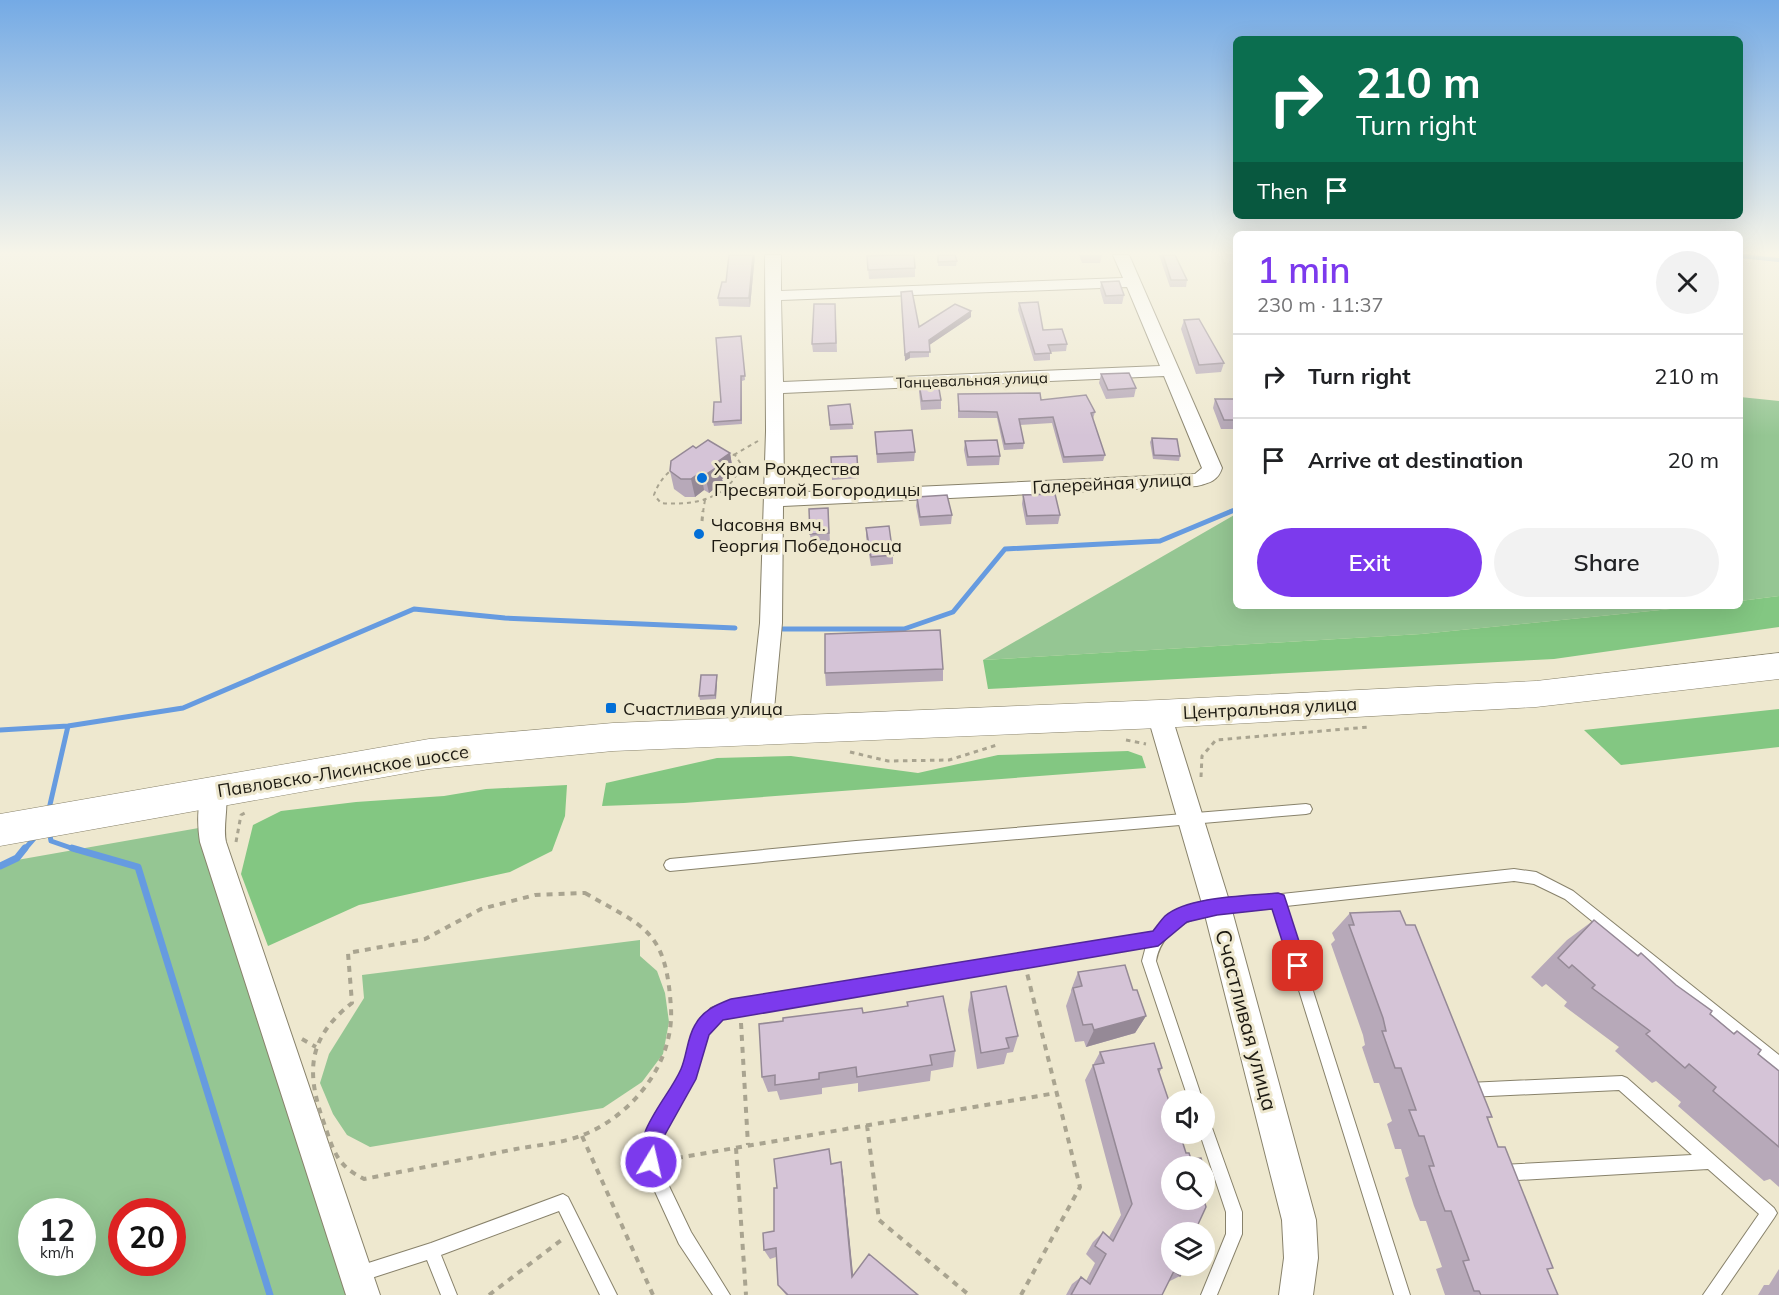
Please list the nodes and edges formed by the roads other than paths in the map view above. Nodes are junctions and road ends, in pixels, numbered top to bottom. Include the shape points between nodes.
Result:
1 (772, 315) edge
2 (1146, 315) edge
3 (1171, 371) junction
4 (774, 388) junction
5 (774, 500) junction
6 (1779, 666) edge
7 (1160, 714) junction
8 (760, 731) junction
9 (214, 792) junction
10 (1189, 807) junction
11 (1306, 809) dead end
12 (0, 830) edge
13 (670, 865) dead end
14 (1278, 901) junction
15 (1217, 907) junction
16 (1158, 938) junction
17 (1779, 1064) edge
18 (1193, 1090) edge
19 (1470, 1100) edge
20 (1211, 1144) edge
21 (1710, 1161) junction
22 (1498, 1173) edge
23 (431, 1251) junction
24 (360, 1285) edge
25 (1400, 1293) edge
26 (449, 1295) edge
27 (609, 1295) edge
28 (722, 1295) edge
29 (1209, 1295) edge
30 (1296, 1295) edge
31 (1710, 1295) edge

1 - 4 street
2 - 3 street, Галерейная улица
3 - 4 street, Танцевальная улица
3 - 5 street, Галерейная улица via 1212,468 1205,478
4 - 5 street
5 - 8 street via 771,623
6 - 7 main road, Центральная улица via 1536,694
7 - 8 main road, Центральная улица
7 - 10 street, Счастливая улица
8 - 9 main road, Павловско-Лисинское шоссе via 613,737 429,754
9 - 12 main road, Павловско-Лисинское шоссе
9 - 24 street via 210,826 213,842
10 - 11 lane
10 - 13 lane
10 - 15 street, Счастливая улица
14 - 15 lane
14 - 17 lane via 1514,875 1536,878 1569,895
14 - 25 lane
15 - 16 lane via 1183,914
15 - 30 street, Счастливая улица via 1299,1220 1302,1245
16 - 18 lane via 1149,961
16 - 28 lane via 740,1006 717,1013 701,1030 690,1072 653,1137 650,1150 651,1162 685,1238
19 - 21 lane via 1466,1090 1622,1083
20 - 29 lane via 1235,1224
21 - 22 lane
21 - 31 lane via 1768,1213
23 - 24 lane
23 - 26 lane
23 - 27 lane via 562,1202

